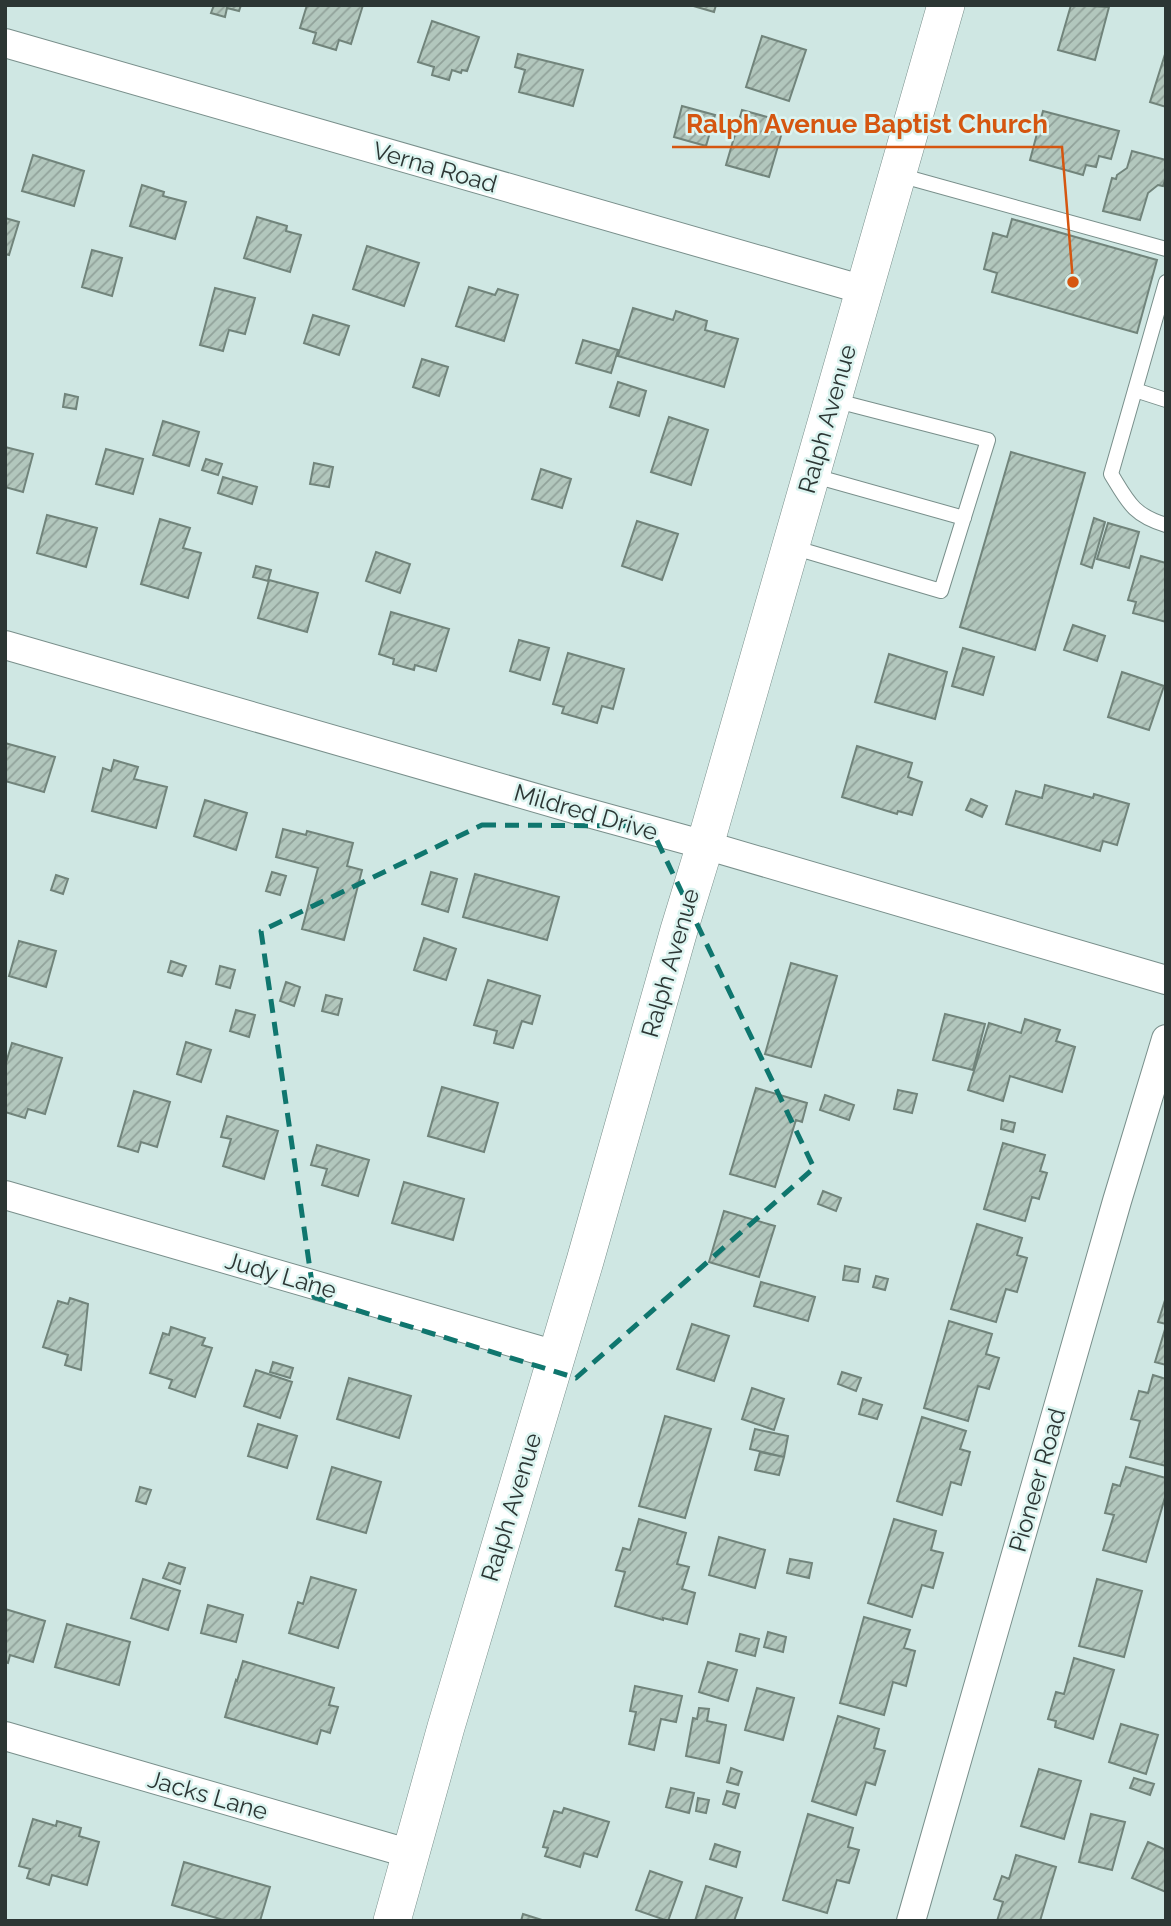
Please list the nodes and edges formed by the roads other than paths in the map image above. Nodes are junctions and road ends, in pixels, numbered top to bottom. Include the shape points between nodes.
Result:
1 (946, 5) edge
2 (5, 43) edge
3 (897, 174) junction
4 (1166, 249) edge
5 (1166, 282) edge
6 (864, 290) junction
7 (1161, 313) edge
8 (1135, 390) junction
9 (832, 400) junction
10 (1166, 400) edge
11 (811, 475) junction
12 (964, 519) junction
13 (1166, 525) edge
14 (790, 547) junction
15 (5, 645) edge
16 (705, 845) junction
17 (1166, 980) edge
18 (1166, 1039) edge
19 (5, 1195) edge
20 (556, 1355) junction
21 (5, 1736) edge
22 (411, 1854) junction
23 (392, 1921) edge
24 (911, 1921) edge

1 - 3 street, Ralph Avenue
2 - 6 street, Verna Road
3 - 4 lane
3 - 6 street, Ralph Avenue
5 - 7 lane
6 - 9 street, Ralph Avenue
7 - 8 lane
8 - 10 lane
8 - 13 lane via 1111,474 1130,506 1148,520
9 - 11 street, Ralph Avenue
9 - 12 lane via 988,440
11 - 12 lane
11 - 14 street, Ralph Avenue
12 - 14 lane via 941,591
14 - 16 street, Ralph Avenue
15 - 16 street, Mildred Drive
16 - 17 street, Mildred Drive
16 - 20 street, Ralph Avenue
18 - 24 street, Pioneer Road
19 - 20 street, Judy Lane
20 - 22 street, Ralph Avenue
21 - 22 street, Jacks Lane
22 - 23 street, Ralph Avenue

